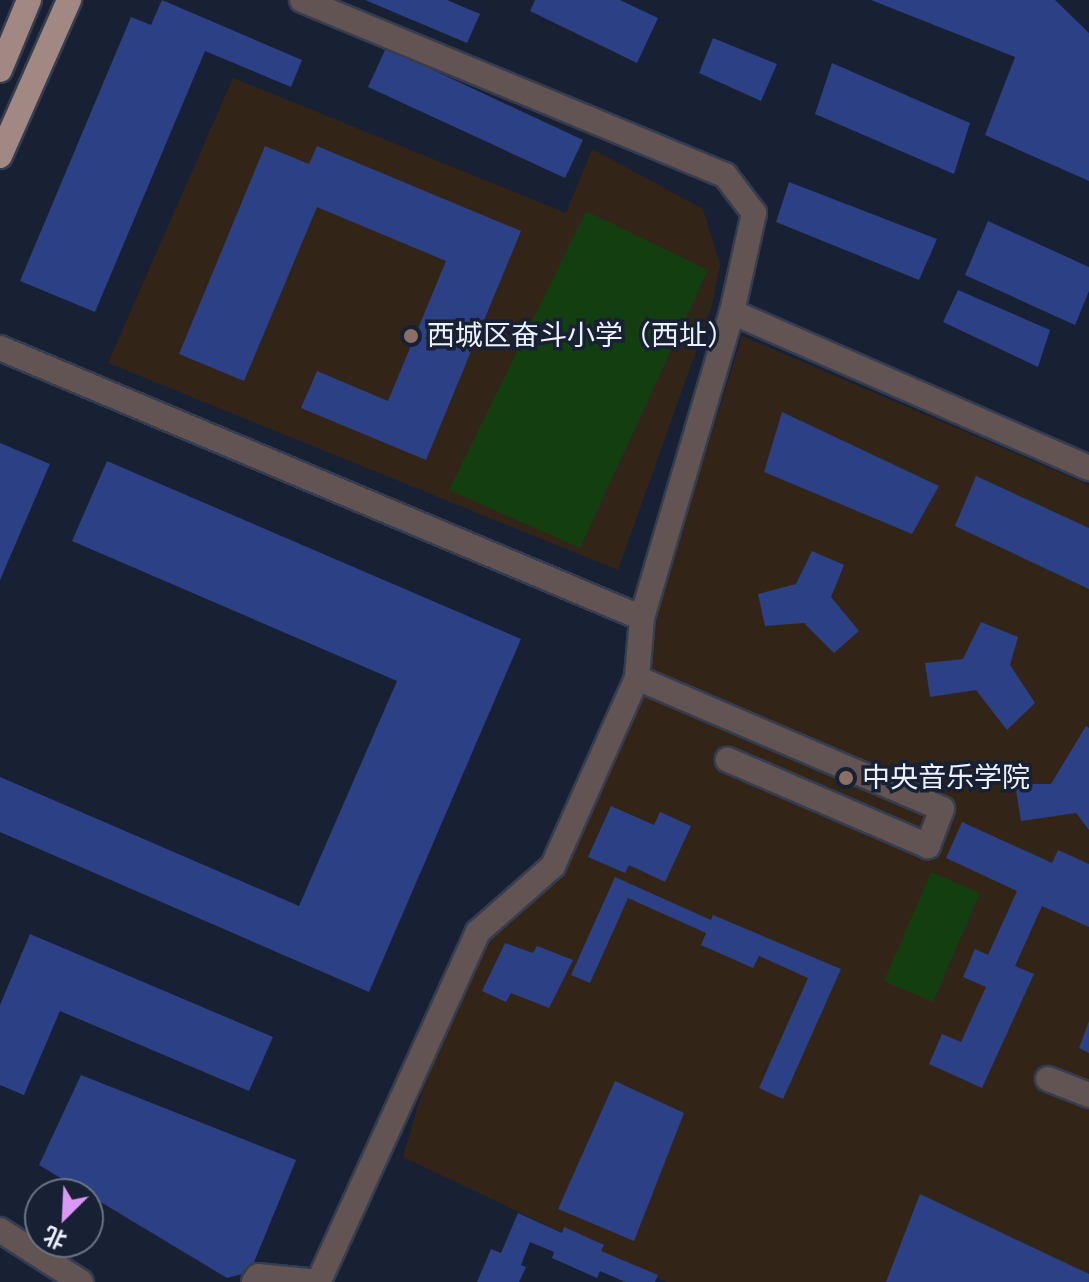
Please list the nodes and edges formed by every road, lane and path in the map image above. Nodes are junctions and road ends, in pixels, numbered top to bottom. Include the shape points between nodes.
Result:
1 (29, 0) edge
2 (69, 0) edge
3 (302, 0) edge
4 (0, 70) edge
5 (0, 156) edge
6 (732, 312) junction
7 (0, 348) edge
8 (1089, 468) edge
9 (642, 618) junction
10 (637, 678) junction
11 (728, 760) dead end
12 (1048, 1079) dead end
13 (1089, 1095) edge
14 (0, 1230) edge
15 (319, 1281) edge
16 (81, 1282) edge
17 (254, 1282) edge

1 - 4 main road
2 - 5 main road
3 - 6 street via 725,175 754,213
6 - 8 street
6 - 9 street
7 - 9 street
9 - 10 street
10 - 11 street via 942,809 928,846
10 - 15 street via 553,866 478,932
12 - 13 street
14 - 16 street
15 - 17 street via 258,1276

